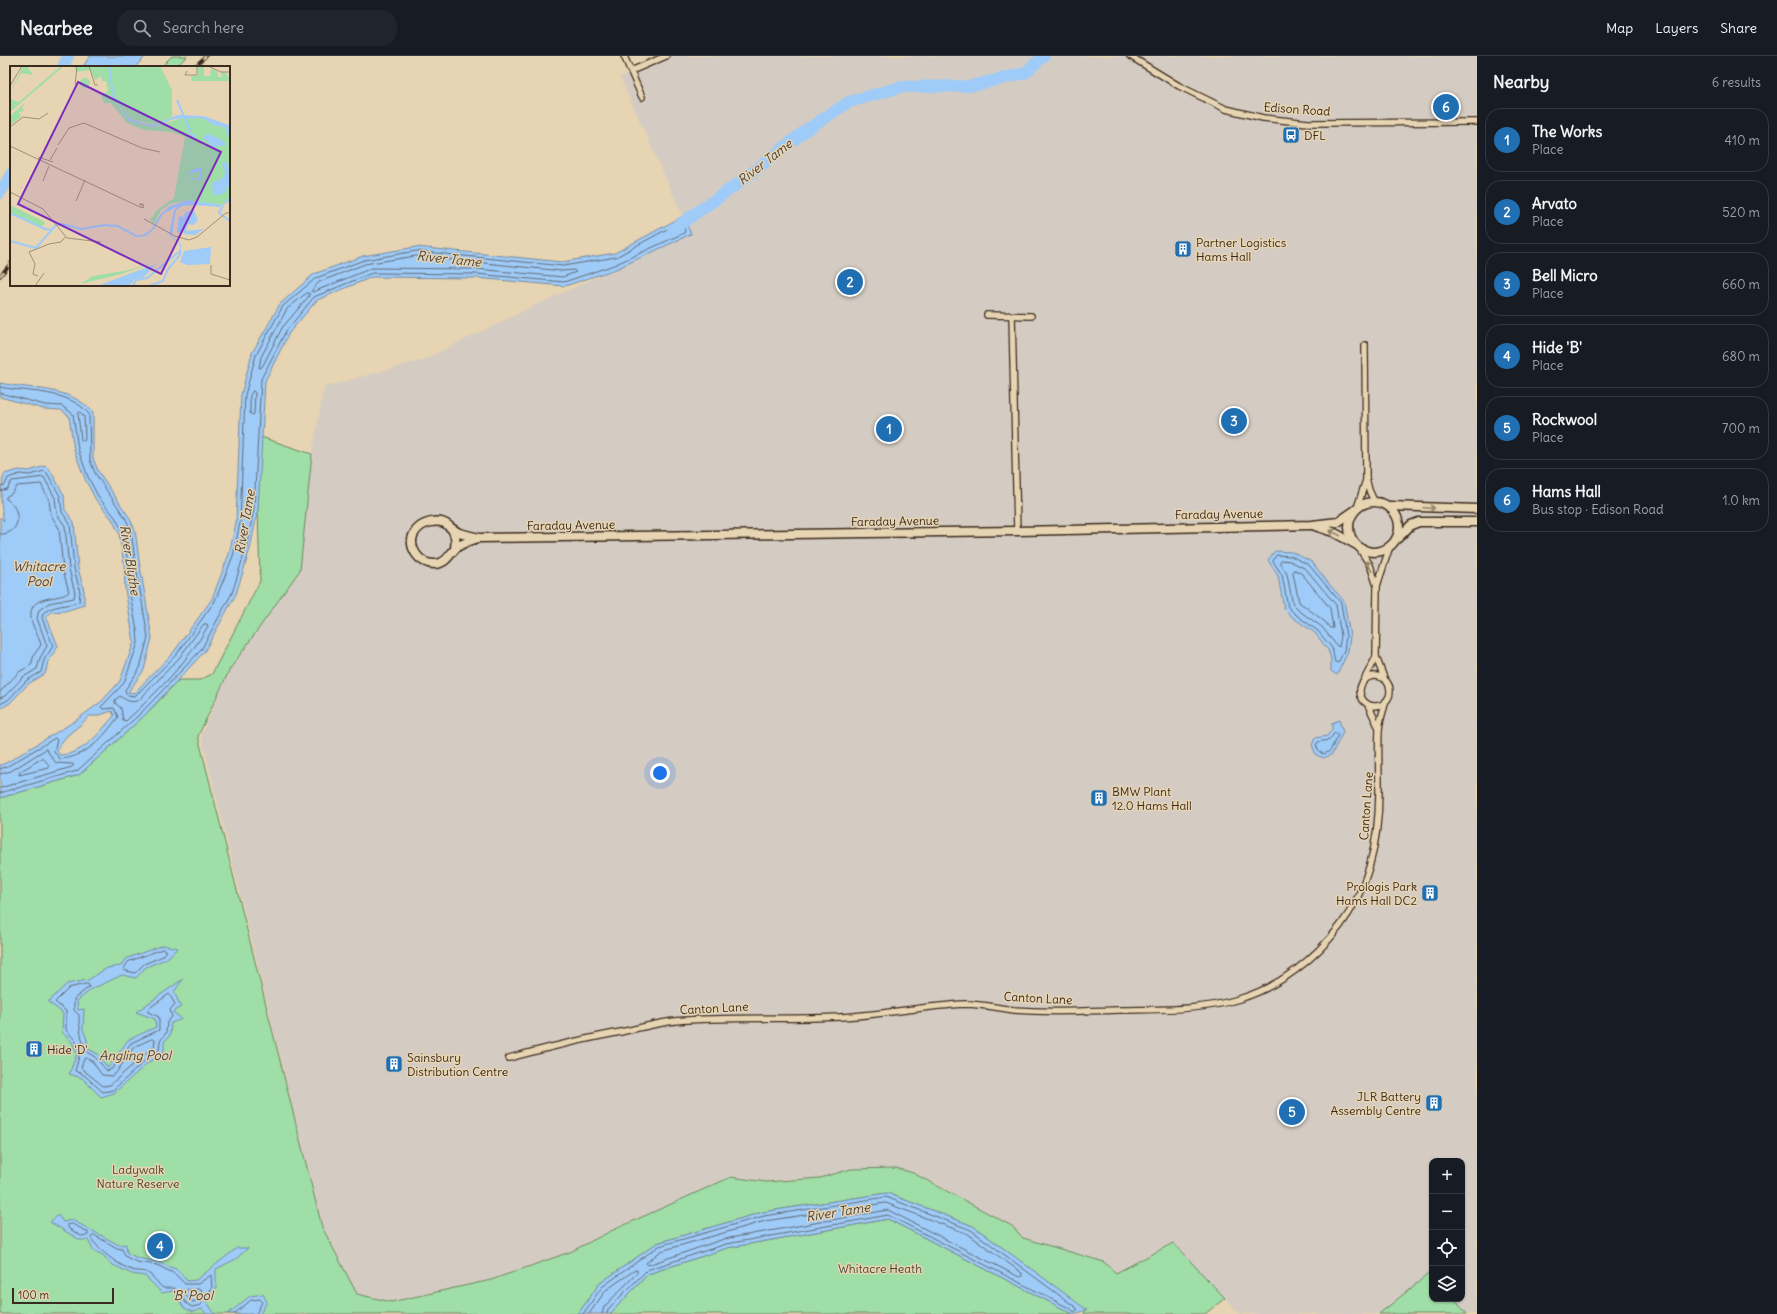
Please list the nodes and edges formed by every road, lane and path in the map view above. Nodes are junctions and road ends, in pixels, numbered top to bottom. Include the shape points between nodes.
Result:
1 (624, 56) edge
2 (666, 56) edge
3 (1132, 57) edge
4 (631, 72) junction
5 (642, 97) dead end
6 (1477, 122) edge
7 (987, 315) dead end
8 (1012, 316) junction
9 (1031, 316) dead end
10 (1366, 345) dead end
11 (1366, 478) junction
12 (1374, 501) junction
13 (1390, 506) junction
14 (1477, 509) edge
15 (1356, 510) junction
16 (1477, 522) edge
17 (1312, 525) junction
18 (448, 526) junction
19 (1017, 531) junction
20 (479, 538) junction
21 (1396, 540) junction
22 (1358, 546) junction
23 (1390, 546) junction
24 (455, 549) junction
25 (1377, 586) junction
26 (1376, 656) junction
27 (1384, 678) junction
28 (1364, 680) junction
29 (1385, 704) junction
30 (1368, 705) junction
31 (1379, 728) junction
32 (509, 1058) dead end

1 - 4 street
2 - 4 street
3 - 6 street, Edison Road via 1179,86 1226,109 1263,118 1308,123
4 - 5 street
7 - 8 street
8 - 9 street
8 - 19 street
10 - 11 street
11 - 12 street
11 - 15 street
12 - 13 street
12 - 15 street via 1362,504
13 -> 14 street
13 - 21 street via 1399,519 1400,530
15 - 17 street, Faraday Avenue via 1338,522
15 - 22 street via 1350,521 1350,534
16 - 21 street via 1419,522 1411,525
17 - 19 street, Faraday Avenue
22 -> 17 street, Faraday Avenue via 1333,532
18 - 20 street, Faraday Avenue via 459,533
18 - 24 street via 455,537
18 - 24 street via 438,521 421,525 413,538 414,550 421,560 435,564 448,559
19 - 20 street, Faraday Avenue
20 - 24 street, Faraday Avenue
21 - 23 street
22 - 23 street via 1374,552
25 -> 22 street via 1370,565
23 - 25 street
25 - 26 street
26 - 27 street
26 - 28 street
27 - 28 street via 1373,676
27 - 29 street via 1389,682 1391,689
28 - 30 street via 1360,691 1361,697
29 - 30 street via 1374,707
29 - 31 street, Canton Lane
30 - 31 street, Canton Lane
31 - 32 street, Canton Lane via 1378,823 1368,872 1359,895 1341,925 1302,965 1283,978 1239,999 1179,1009 1016,1010 968,1004 824,1018 745,1017 672,1021

